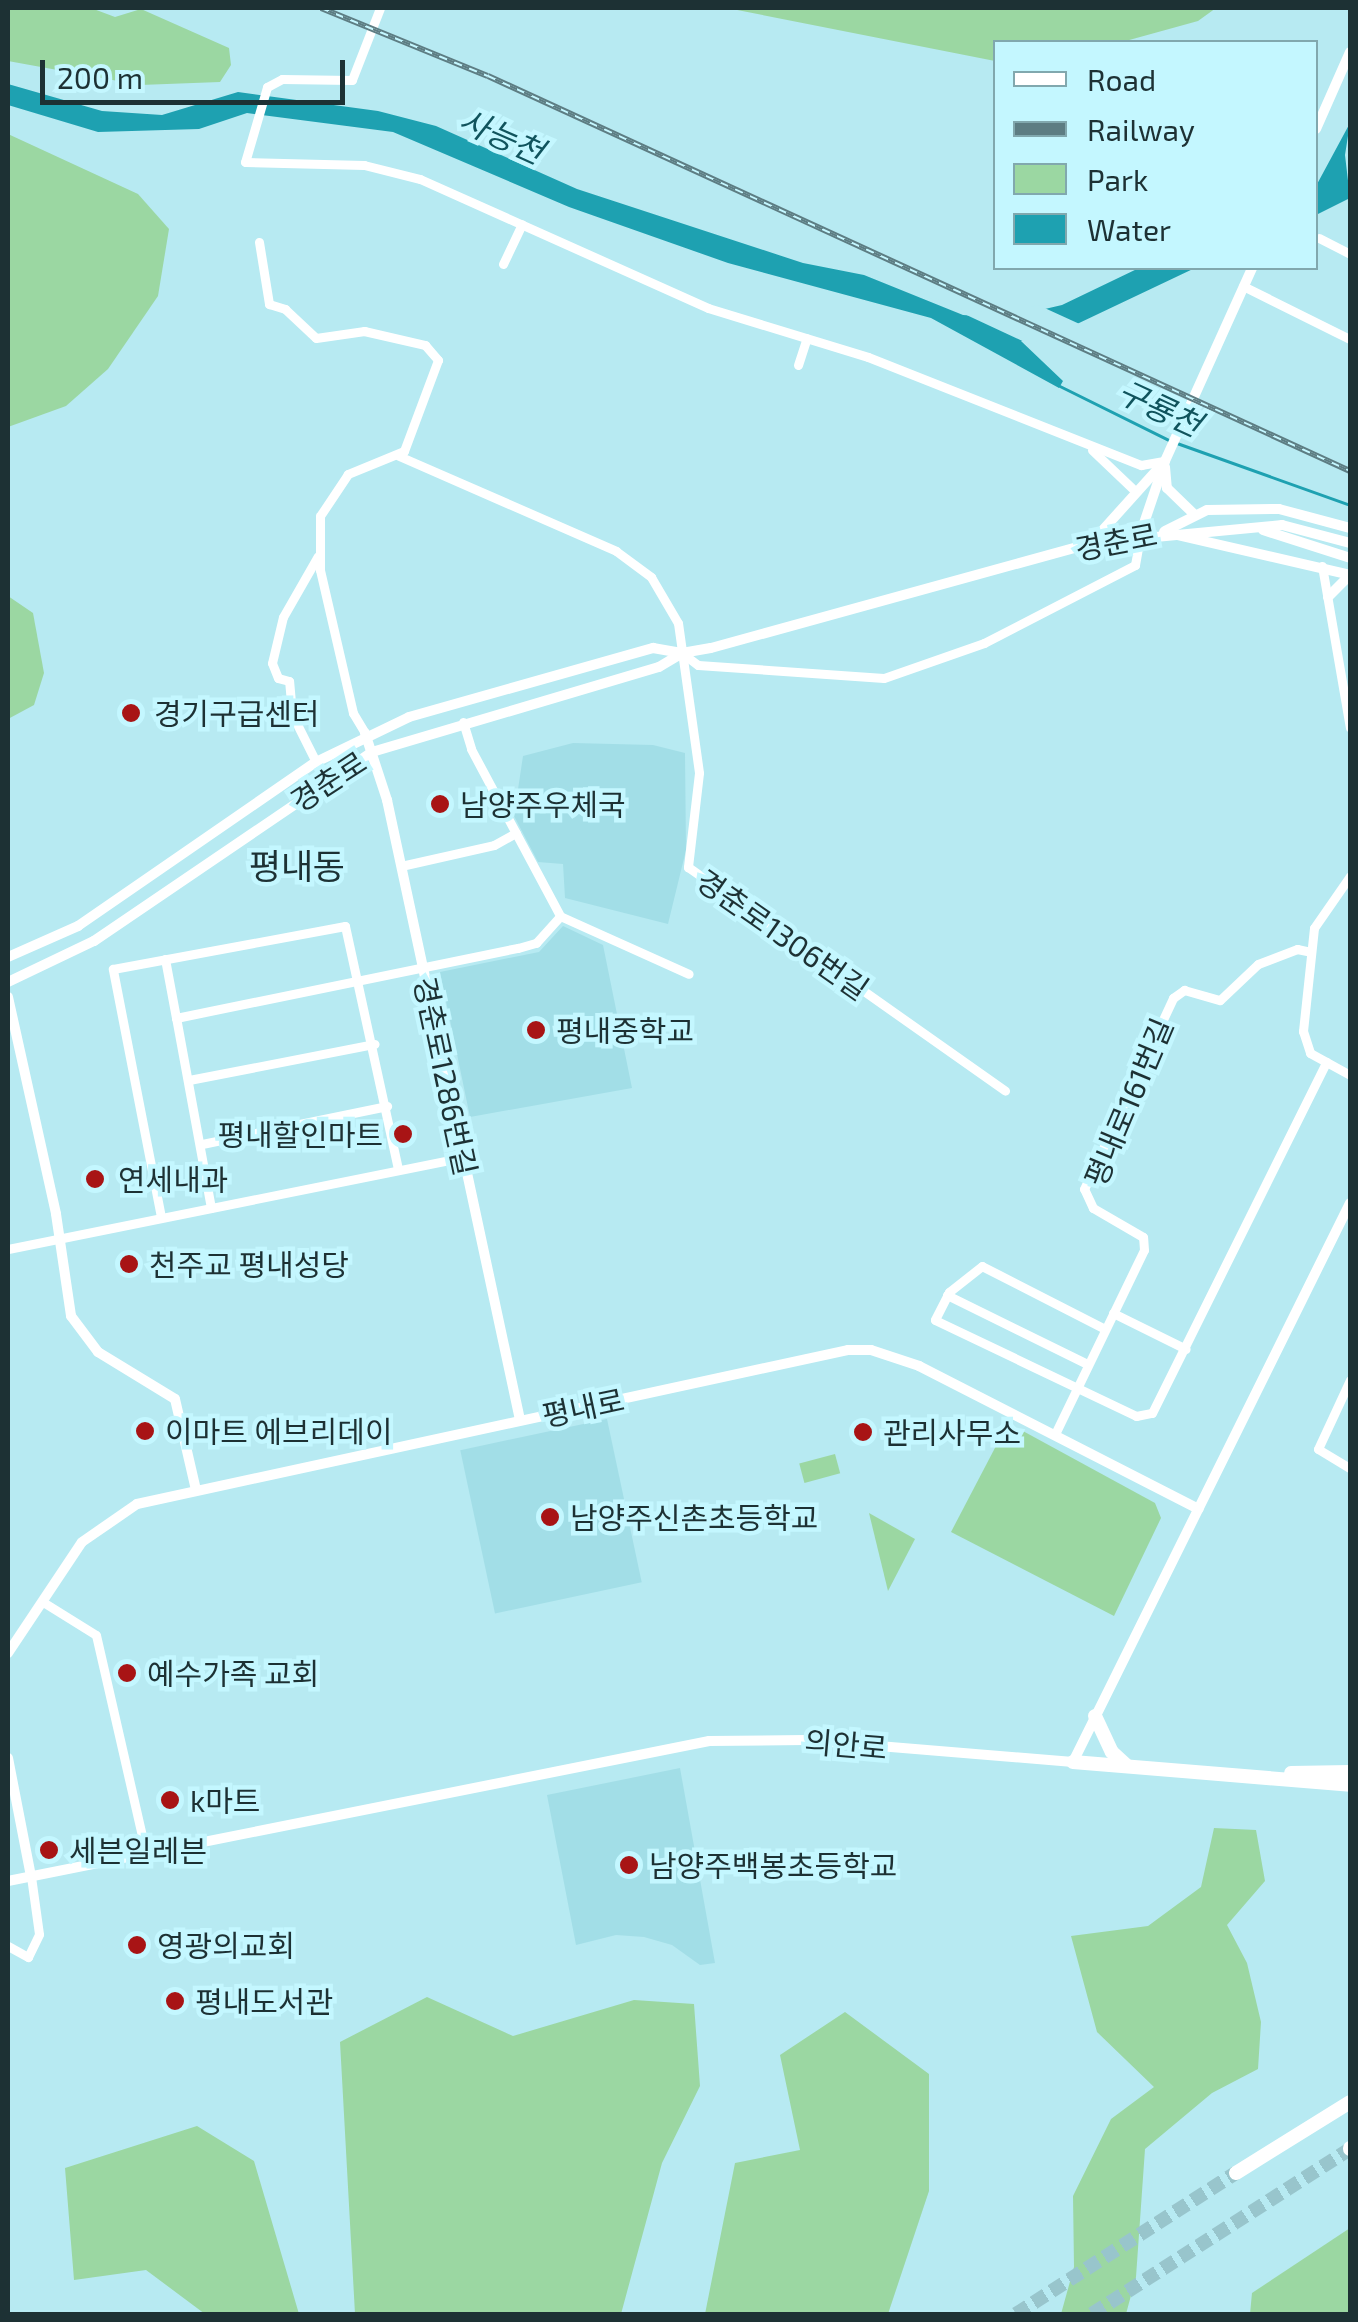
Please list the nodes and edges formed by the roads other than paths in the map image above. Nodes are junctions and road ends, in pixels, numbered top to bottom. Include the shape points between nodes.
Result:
1 (380, 8) edge
2 (1350, 52) edge
3 (1318, 124) edge
4 (522, 224) junction
5 (1319, 238) dead end
6 (258, 242) dead end
7 (1350, 254) edge
8 (503, 264) dead end
9 (1251, 270) edge
10 (1243, 286) junction
11 (806, 338) junction
12 (1350, 339) edge
13 (798, 365) dead end
14 (1068, 436) junction
15 (399, 456) junction
16 (1167, 456) junction
17 (1134, 490) junction
18 (1193, 512) junction
19 (1350, 528) edge
20 (1263, 530) junction
21 (1164, 532) junction
22 (1140, 534) junction
23 (1350, 542) edge
24 (1092, 543) junction
25 (318, 556) junction
26 (1350, 558) edge
27 (1322, 566) junction
28 (1350, 575) edge
29 (1328, 597) junction
30 (682, 653) junction
31 (463, 722) junction
32 (1350, 728) edge
33 (365, 734) junction
34 (372, 752) junction
35 (316, 762) junction
36 (516, 833) junction
37 (401, 866) junction
38 (1350, 876) edge
39 (560, 916) junction
40 (1311, 952) junction
41 (8, 957) edge
42 (164, 959) junction
43 (423, 971) junction
44 (689, 974) dead end
45 (8, 982) edge
46 (362, 983) junction
47 (8, 997) edge
48 (176, 1018) junction
49 (374, 1044) junction
50 (1326, 1062) junction
51 (1350, 1075) edge
52 (189, 1080) junction
53 (1005, 1091) dead end
54 (387, 1106) junction
55 (202, 1144) junction
56 (463, 1157) junction
57 (398, 1170) junction
58 (1350, 1202) edge
59 (211, 1208) junction
60 (161, 1217) junction
61 (59, 1240) junction
62 (8, 1249) edge
63 (947, 1295) junction
64 (1112, 1312) junction
65 (1104, 1329) junction
66 (1186, 1349) junction
67 (1087, 1364) junction
68 (1350, 1380) edge
69 (1076, 1389) junction
70 (520, 1420) junction
71 (1054, 1434) junction
72 (1350, 1468) edge
73 (196, 1490) junction
74 (1198, 1508) junction
75 (42, 1602) junction
76 (8, 1653) edge
77 (1095, 1716) junction
78 (8, 1758) edge
79 (1073, 1762) junction
80 (1127, 1765) junction
81 (1350, 1772) edge
82 (1265, 1776) junction
83 (1350, 1785) edge
84 (146, 1854) junction
85 (30, 1876) junction
86 (8, 1881) edge
87 (8, 1946) edge
88 (1350, 2102) edge
89 (1236, 2173) tunnel mouth

1 - 4 street via 352,80 282,79 267,88 245,162 396,172
2 - 3 street
4 - 8 street
4 - 11 street via 708,308
5 - 7 street
6 - 15 street via 269,304 285,309 316,338 364,331 436,353 438,366
9 - 10 street
10 - 12 street
10 - 16 street
11 - 13 street
11 - 14 street
14 - 16 street via 1141,465
14 - 17 street via 1115,465
15 - 25 street via 348,474 320,516
15 - 30 street via 643,568 673,610
16 - 17 street
16 - 18 street via 1167,488
16 - 22 street
17 - 24 street
18 - 19 street via 1279,509
18 - 21 street
20 - 21 street, 경춘로
20 - 23 street, 경춘로 via 1282,526
20 - 26 street, 경춘로
21 - 22 street, 경춘로
21 - 27 street via 1205,546
22 - 24 street, 경춘로
22 - 30 street via 1135,565 984,642 884,678 698,665
24 - 30 street, 경춘로
25 - 33 street via 353,713
25 - 35 street via 283,617 272,663 278,678 290,681 292,714
27 - 28 street
27 - 29 street
28 - 29 street
29 - 32 street
30 - 31 street, 경춘로 via 659,667
30 - 33 street, 경춘로 via 654,648
30 - 53 street, 경춘로1306번길 via 699,773 688,867
31 - 34 street, 경춘로
31 - 36 street
33 - 34 street, 경춘로1286번길
33 - 35 street, 경춘로
34 - 37 street, 경춘로1286번길
34 - 45 street, 경춘로 via 94,941
35 - 41 street, 경춘로 via 78,926
36 - 37 street via 494,846
36 - 39 street
37 - 43 street, 경춘로1286번길
38 - 40 street via 1314,928
39 - 43 street via 536,943
39 - 44 street
40 - 50 street via 1303,1031 1310,1053
40 - 64 street, 평내로161번길 via 1297,949 1258,964 1220,1000 1184,990 1173,998 1084,1188 1092,1208 1144,1236 1144,1250
42 - 46 street via 344,926
42 - 48 street
42 - 60 street via 113,969
43 - 46 street
43 - 56 street, 경춘로1286번길
46 - 48 street
46 - 49 street
47 - 61 street
48 - 52 street
49 - 52 street
49 - 54 street
50 - 51 street
50 - 66 street
52 - 55 street
54 - 55 street
54 - 57 street
55 - 59 street
56 - 57 street
56 - 70 street, 경춘로1286번길
57 - 59 street
58 - 74 street
59 - 60 street
60 - 61 street
61 - 62 street
61 - 73 street via 71,1316 82,1338 175,1399
63 - 65 street via 982,1266
63 - 67 street
63 - 69 street via 935,1320
64 - 65 street, 평내로161번길
64 - 66 street
65 - 67 street, 평내로161번길
66 - 69 street via 1152,1412 1136,1416
67 - 69 street, 평내로161번길
68 - 72 street via 1318,1444 1321,1454
69 - 71 street, 평내로161번길
70 - 71 street, 평내로 via 825,1353 871,1350
70 - 73 street, 평내로
71 - 74 street, 평내로
73 - 75 street, 평내로 via 137,1504 104,1522 82,1542
74 - 77 street
75 - 76 street, 평내로
75 - 84 street via 96,1635
77 - 79 street
77 - 80 highway via 1105,1742
78 - 85 street
79 - 80 highway
79 - 84 street, 의안로 via 806,1740 708,1741
80 - 82 highway
81 - 82 highway
82 - 83 highway
84 - 85 street, 의안로
85 - 86 street, 의안로
85 - 87 street via 39,1934 28,1957
88 - 89 highway

